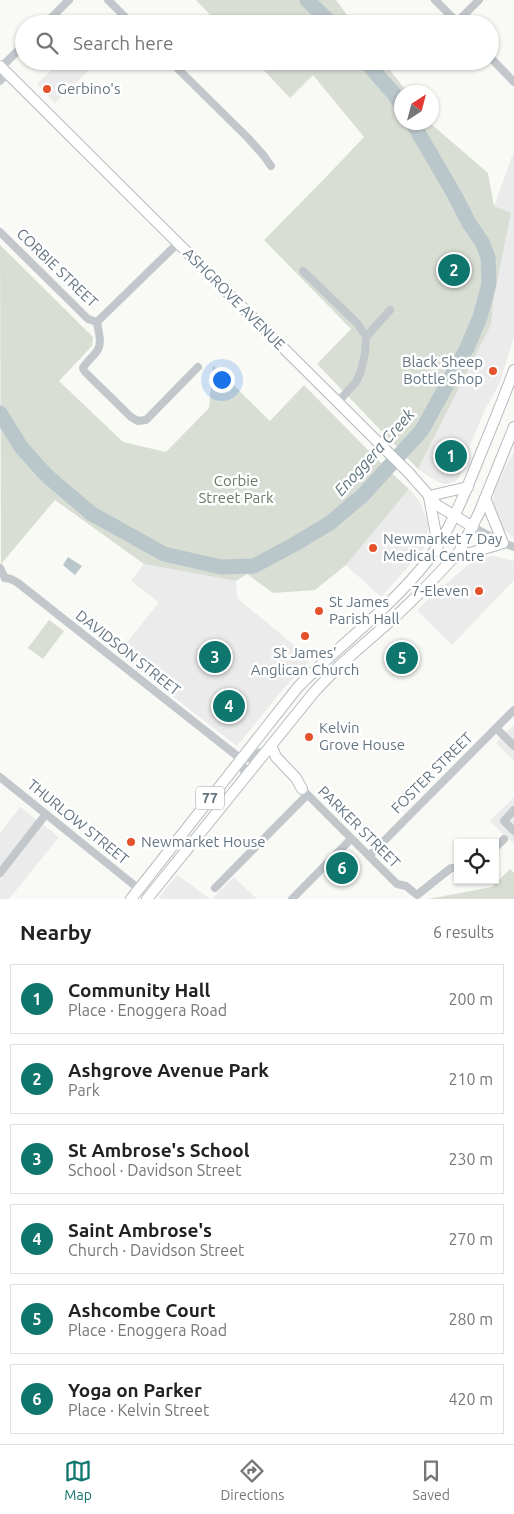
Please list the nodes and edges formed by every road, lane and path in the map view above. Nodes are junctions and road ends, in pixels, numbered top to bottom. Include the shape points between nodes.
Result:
1 (69, 0) edge
2 (108, 0) edge
3 (435, 0) edge
4 (480, 0) edge
5 (54, 15) edge
6 (123, 15) edge
7 (450, 15) edge
8 (466, 15) edge
9 (15, 55) edge
10 (499, 66) edge
11 (3, 69) edge
12 (179, 70) edge
13 (0, 81) edge
14 (514, 82) edge
15 (271, 166) dead end
16 (0, 232) edge
17 (178, 244) junction
18 (303, 271) dead end
19 (390, 310) dead end
20 (97, 322) junction
21 (366, 337) junction
22 (198, 367) dead end
23 (514, 370) edge
24 (191, 375) junction
25 (197, 381) dead end
26 (338, 402) junction
27 (514, 427) edge
28 (468, 487) junction
29 (429, 496) junction
30 (485, 498) junction
31 (455, 516) junction
32 (473, 526) junction
33 (503, 542) junction
34 (438, 545) junction
35 (514, 546) edge
36 (454, 558) junction
37 (0, 568) edge
38 (2, 580) edge
39 (514, 710) edge
40 (496, 728) junction
41 (514, 746) edge
42 (269, 748) junction
43 (241, 759) junction
44 (0, 778) edge
45 (246, 778) junction
46 (305, 792) junction
47 (514, 810) edge
48 (46, 814) junction
49 (514, 830) edge
50 (351, 839) junction
51 (504, 839) dead end
52 (499, 844) edge
53 (369, 856) junction
54 (454, 868) edge
55 (0, 873) edge
56 (215, 888) dead end
57 (139, 889) junction
58 (131, 899) edge
59 (147, 899) edge
60 (292, 899) edge

1 - 5 street
2 - 6 street
3 - 7 street
4 - 8 street
9 - 11 street
10 - 14 street
11 - 13 street
11 - 17 main road, ASHGROVE AVENUE
12 - 15 street via 248,138
16 - 20 street, CORBIE STREET via 88,319
17 - 20 street
17 - 26 main road, ASHGROVE AVENUE
18 - 21 street via 358,324
19 - 21 street
20 - 24 street via 99,350 86,363 85,372 138,421 146,420
21 - 26 street via 363,363 356,382
22 - 24 street
23 - 28 main road, 77
24 - 25 street
26 - 29 main road, ASHGROVE AVENUE
27 - 30 main road, 77
28 - 29 main road
28 - 31 main road, 77
29 - 31 main road, ASHGROVE AVENUE
29 - 34 main road
30 - 32 main road, 77
30 - 33 main road
31 - 32 main road, ASHGROVE AVENUE
31 - 34 main road, 77
32 - 33 street
32 - 36 main road, 77
33 - 35 street
33 - 36 main road
34 - 43 main road, 77 via 392,600 298,687
36 - 42 main road, 77 via 395,617 326,678
37 - 38 street, DAVIDSON STREET
38 - 43 street, DAVIDSON STREET via 11,579 18,583
39 - 40 street, FOSTER STREET
40 - 41 street
40 - 53 street, FOSTER STREET
42 - 43 street
42 - 45 main road, 77
42 - 46 main road
43 - 45 street
43 - 57 main road, 77
44 - 48 street, THURLOW STREET
45 - 59 main road, 77
46 - 50 street, PARKER STREET
46 - 56 street
47 - 49 street via 504,820
48 - 55 street
48 - 57 street, THURLOW STREET
50 - 53 street, PARKER STREET
50 - 60 street
51 - 52 street
53 - 54 street, PARKER STREET via 397,884 406,886 417,895
57 - 58 main road, 77

